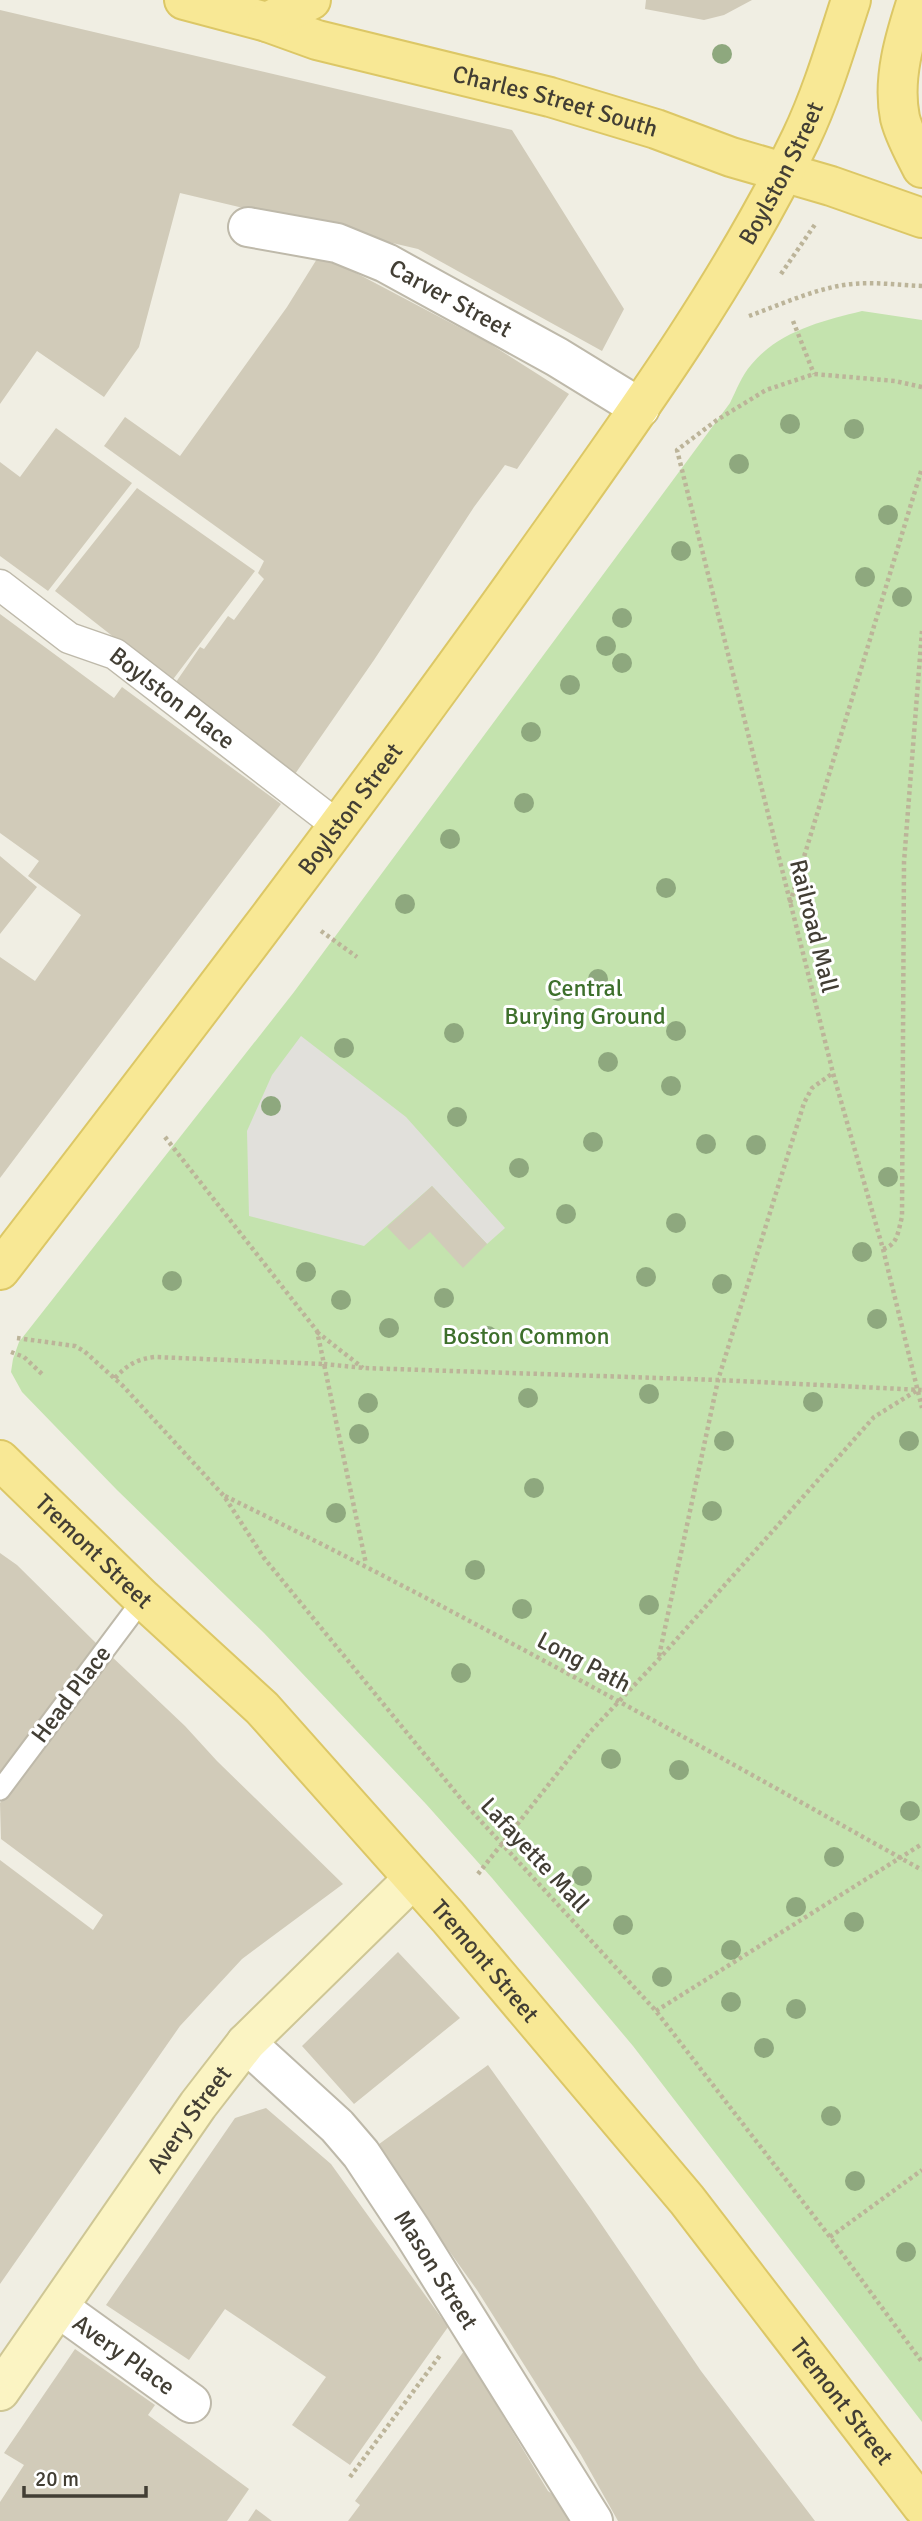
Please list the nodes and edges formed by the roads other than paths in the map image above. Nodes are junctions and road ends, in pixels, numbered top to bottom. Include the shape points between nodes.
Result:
1 (184, 0) edge
2 (311, 0) edge
3 (851, 0) edge
4 (917, 0) edge
5 (267, 22) junction
6 (922, 168) edge
7 (783, 172) junction
8 (922, 218) edge
9 (248, 227) dead end
10 (639, 408) junction
11 (0, 585) edge
12 (338, 825) junction
13 (0, 1270) edge
14 (0, 1460) edge
15 (143, 1599) junction
16 (0, 1790) edge
17 (413, 1879) junction
18 (246, 2043) junction
19 (59, 2308) junction
20 (0, 2391) edge
21 (191, 2403) dead end
22 (922, 2506) edge
23 (593, 2521) edge

1 - 5 main road, Charles Street South
2 - 5 main road
3 - 7 main road, Boylston Street via 818,97
4 - 6 main road via 907,30 899,99 901,119
5 - 7 main road, Charles Street South via 317,40 550,97
7 - 8 main road, Charles Street South
7 - 10 main road, Boylston Street via 744,244
9 - 10 street, Carver Street via 337,243 386,262
10 - 12 main road, Boylston Street
11 - 12 street, Boylston Place via 69,638 115,654
12 - 13 main road, Boylston Street
14 - 15 main road, Tremont Street
15 - 16 lane, Head Place
15 - 17 main road, Tremont Street via 262,1708
17 - 18 main road, Avery Street
17 - 22 main road, Tremont Street via 687,2200
18 - 19 main road, Avery Street
18 - 23 street, Mason Street via 337,2126 360,2154
19 - 20 main road, Avery Street
19 - 21 street, Avery Place

